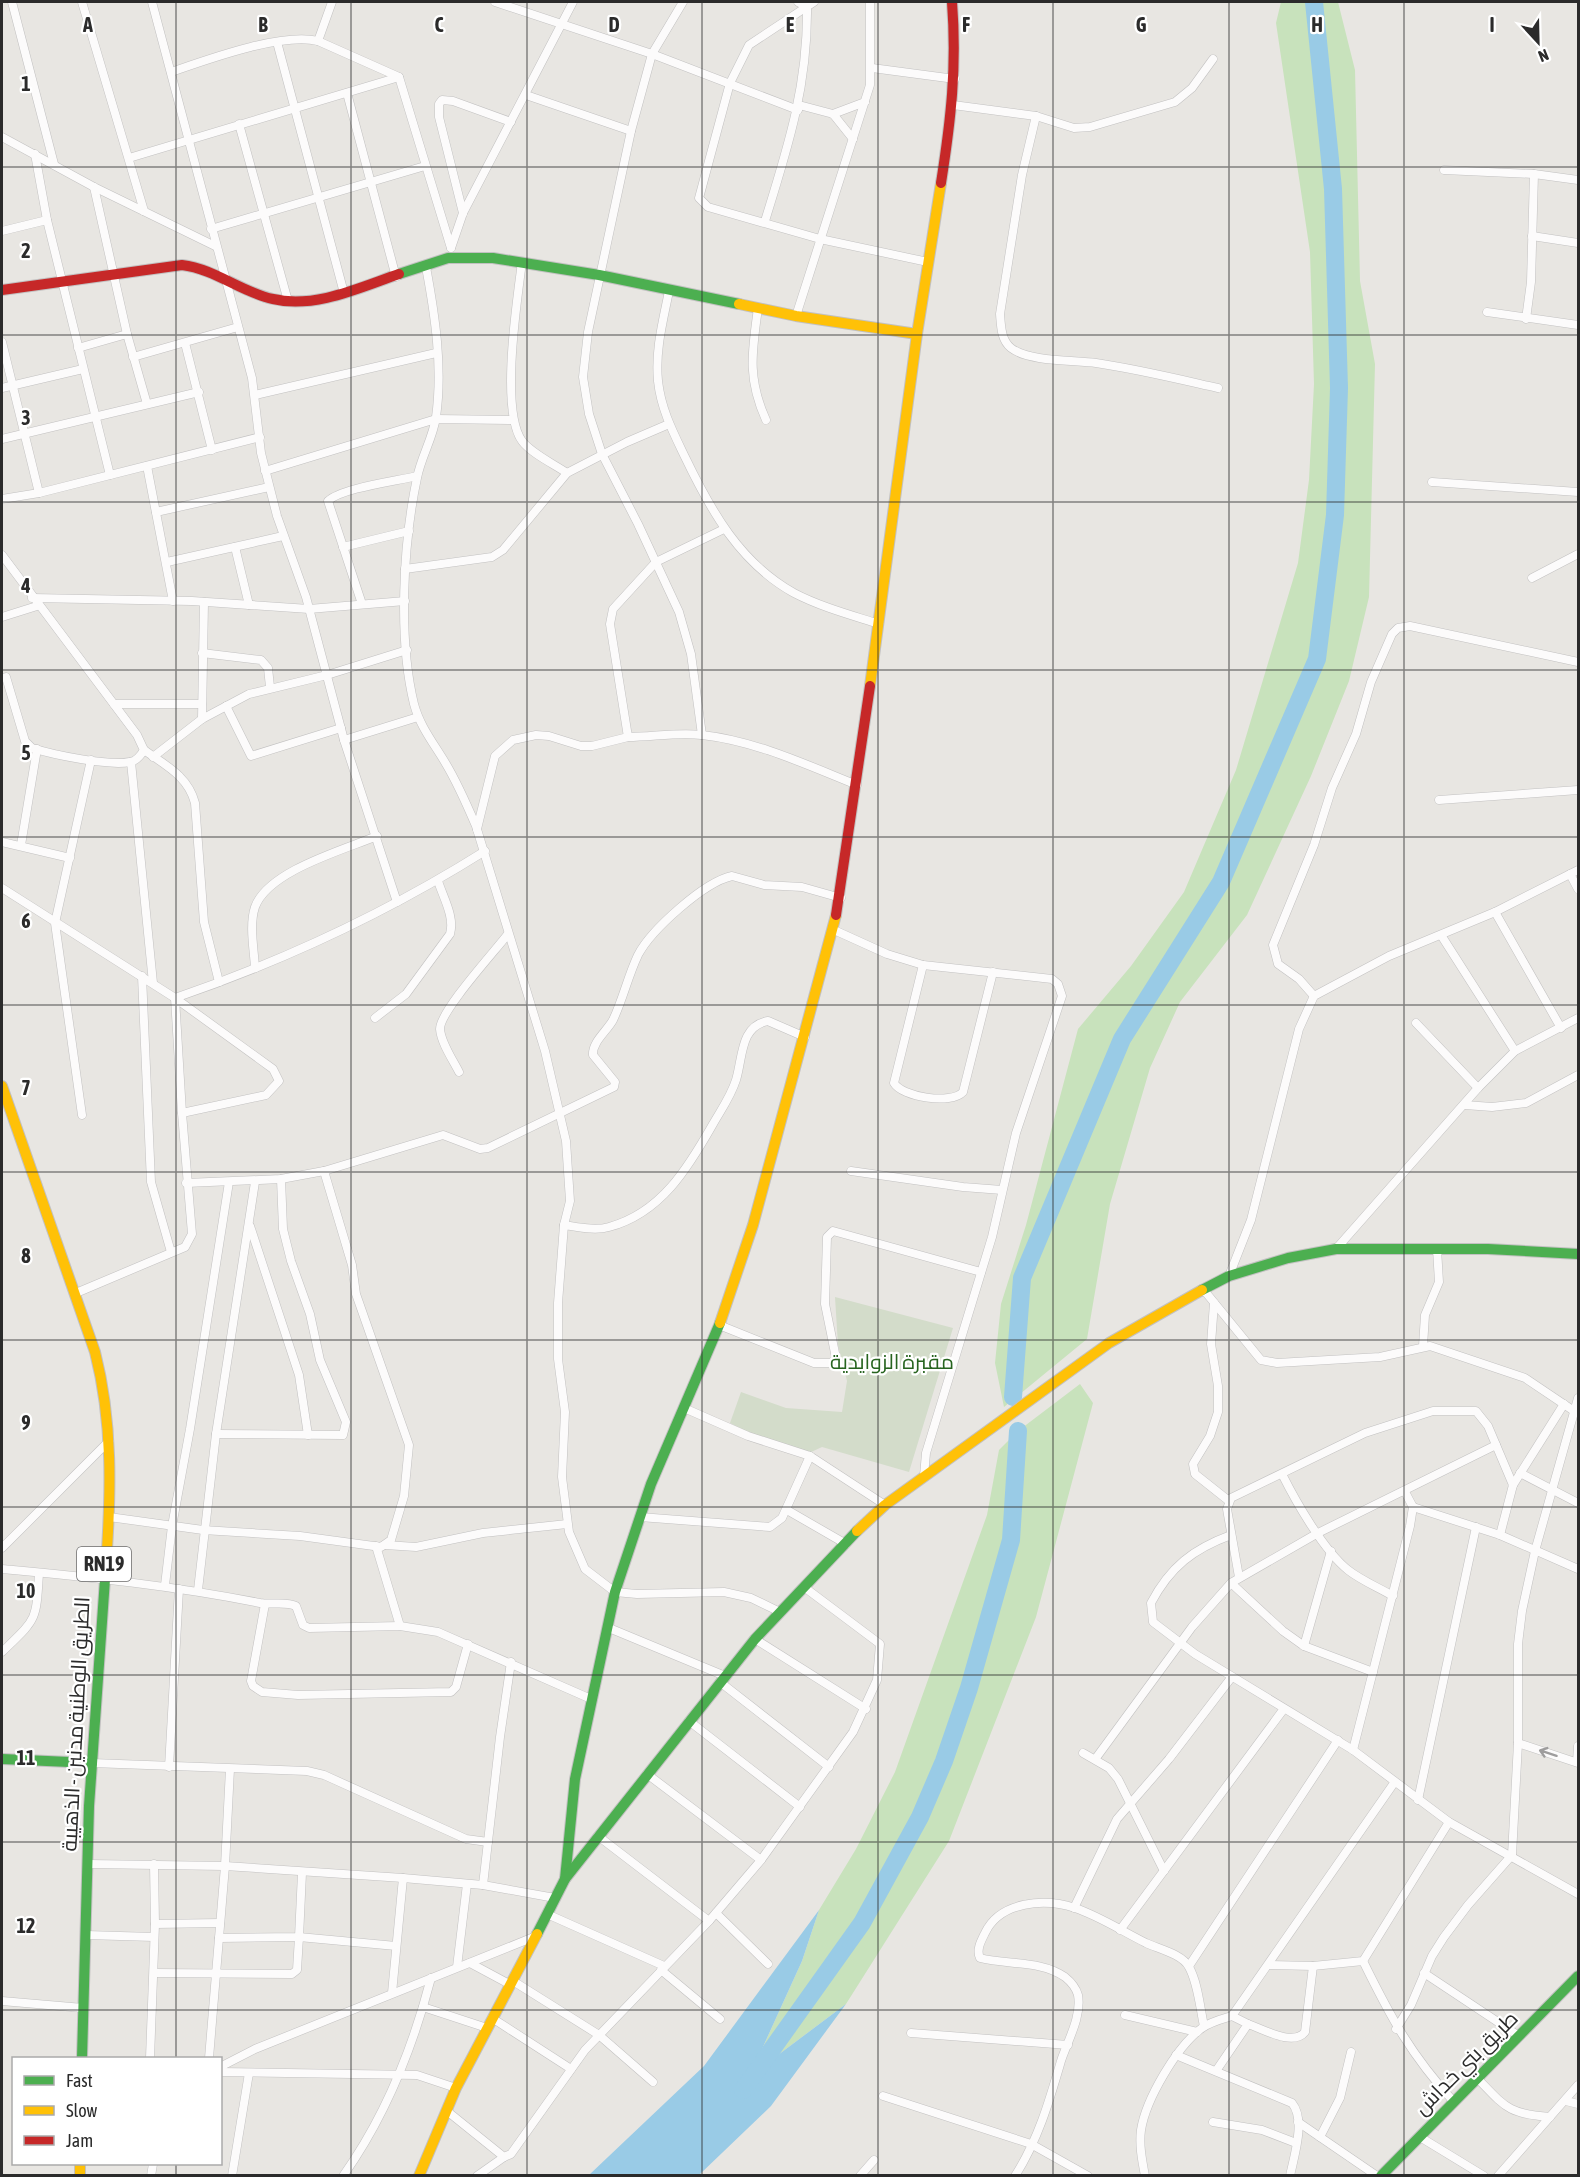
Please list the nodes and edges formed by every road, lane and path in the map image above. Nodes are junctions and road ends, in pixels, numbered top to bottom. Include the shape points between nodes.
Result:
1 (12, 2) edge
2 (82, 2) edge
3 (152, 2) edge
4 (332, 2) edge
5 (495, 2) edge
6 (573, 2) edge
7 (683, 2) edge
8 (798, 2) edge
9 (870, 2) edge
10 (952, 2) edge
11 (810, 4) edge
12 (560, 25) junction
13 (318, 41) junction
14 (277, 42) junction
15 (652, 54) junction
16 (1213, 59) dead end
17 (872, 68) junction
18 (171, 72) junction
19 (399, 76) junction
20 (955, 80) junction
21 (730, 82) junction
22 (347, 93) junction
23 (526, 95) junction
24 (864, 102) junction
25 (953, 105) junction
26 (293, 107) junction
27 (798, 107) junction
28 (833, 114) junction
29 (1036, 116) junction
30 (511, 122) junction
31 (239, 124) junction
32 (631, 131) junction
33 (2, 137) edge
34 (854, 139) junction
35 (187, 140) junction
36 (35, 154) junction
37 (129, 158) junction
38 (54, 164) junction
39 (425, 166) junction
40 (1444, 170) dead end
41 (1534, 174) junction
42 (1578, 180) edge
43 (372, 182) junction
44 (94, 187) junction
45 (318, 198) junction
46 (144, 211) junction
47 (265, 212) junction
48 (464, 213) junction
49 (47, 220) junction
50 (765, 221) junction
51 (211, 229) junction
52 (2, 231) edge
53 (1532, 236) junction
54 (820, 238) junction
55 (1578, 243) edge
56 (215, 246) junction
57 (450, 253) junction
58 (522, 262) junction
59 (928, 262) junction
60 (426, 267) junction
61 (113, 274) junction
62 (599, 275) junction
63 (396, 277) junction
64 (225, 279) junction
65 (62, 281) junction
66 (2, 290) edge
67 (669, 291) junction
68 (344, 293) junction
69 (288, 301) junction
70 (758, 308) junction
71 (1487, 312) dead end
72 (796, 316) junction
73 (1526, 319) junction
74 (1578, 325) edge
75 (238, 327) junction
76 (127, 334) junction
77 (917, 334) junction
78 (2, 342) edge
79 (185, 343) junction
80 (78, 348) junction
81 (436, 353) junction
82 (133, 357) junction
83 (83, 369) junction
84 (11, 386) junction
85 (2, 388) edge
86 (1218, 388) dead end
87 (199, 392) junction
88 (255, 395) junction
89 (147, 404) junction
90 (95, 416) junction
91 (436, 419) junction
92 (513, 420) junction
93 (766, 420) dead end
94 (669, 424) junction
95 (24, 434) junction
96 (260, 437) junction
97 (2, 440) edge
98 (212, 450) junction
99 (602, 454) junction
100 (147, 466) junction
101 (265, 471) junction
102 (567, 473) junction
103 (110, 475) junction
104 (417, 476) junction
105 (1432, 482) dead end
106 (269, 487) junction
107 (1578, 492) edge
108 (39, 493) junction
109 (2, 499) edge
110 (156, 512) junction
111 (724, 529) junction
112 (409, 531) junction
113 (283, 536) junction
114 (235, 547) junction
115 (343, 547) junction
116 (1578, 554) edge
117 (2, 555) edge
118 (167, 562) junction
119 (656, 562) junction
120 (405, 569) junction
121 (1532, 578) dead end
122 (32, 598) junction
123 (173, 601) junction
124 (204, 602) junction
125 (405, 602) junction
126 (362, 604) junction
127 (249, 605) junction
128 (38, 606) junction
129 (309, 609) junction
130 (2, 617) edge
131 (879, 624) junction
132 (408, 650) junction
133 (202, 653) junction
134 (1578, 662) edge
135 (327, 675) junction
136 (6, 677) dead end
137 (270, 687) junction
138 (114, 704) junction
139 (202, 704) junction
140 (226, 706) junction
141 (418, 717) junction
142 (202, 719) junction
143 (341, 728) junction
144 (702, 735) junction
145 (628, 737) junction
146 (344, 740) junction
147 (37, 749) junction
148 (144, 750) junction
149 (153, 757) junction
150 (91, 760) junction
151 (131, 762) junction
152 (857, 785) junction
153 (1578, 790) edge
154 (1439, 800) dead end
155 (477, 829) junction
156 (376, 836) junction
157 (2, 842) edge
158 (21, 845) junction
159 (485, 851) junction
160 (70, 858) junction
161 (1574, 872) edge
162 (438, 881) junction
163 (2, 888) edge
164 (1578, 889) edge
165 (841, 898) junction
166 (397, 902) junction
167 (1495, 912) junction
168 (55, 923) junction
169 (834, 930) junction
170 (508, 934) junction
171 (1441, 935) junction
172 (924, 965) junction
173 (255, 968) junction
174 (993, 972) junction
175 (142, 976) junction
176 (219, 982) junction
177 (153, 983) junction
178 (1314, 996) junction
179 (175, 998) junction
180 (375, 1018) dead end
181 (1578, 1018) edge
182 (1416, 1023) dead end
183 (1561, 1028) junction
184 (805, 1037) junction
185 (1515, 1051) junction
186 (459, 1072) dead end
187 (1578, 1075) edge
188 (2, 1086) edge
189 (1478, 1088) junction
190 (1465, 1105) junction
191 (182, 1113) junction
192 (561, 1113) junction
193 (82, 1115) dead end
194 (324, 1171) junction
195 (851, 1171) dead end
196 (281, 1179) junction
197 (229, 1182) junction
198 (255, 1182) junction
199 (186, 1183) junction
200 (1002, 1190) junction
201 (250, 1225) junction
202 (564, 1225) junction
203 (1336, 1249) junction
204 (1437, 1249) junction
205 (171, 1251) junction
206 (1578, 1254) edge
207 (981, 1272) junction
208 (1229, 1276) junction
209 (1203, 1289) junction
210 (76, 1293) junction
211 (1214, 1303) junction
212 (719, 1324) junction
213 (1423, 1346) junction
214 (1578, 1398) edge
215 (1564, 1404) junction
216 (684, 1408) junction
217 (1574, 1411) junction
218 (216, 1434) junction
219 (308, 1435) junction
220 (110, 1440) junction
221 (1496, 1445) junction
222 (810, 1456) junction
223 (1521, 1473) junction
224 (1282, 1474) junction
225 (924, 1476) junction
226 (1513, 1485) junction
227 (1553, 1490) junction
228 (1405, 1492) junction
229 (1229, 1501) junction
230 (1578, 1503) edge
231 (885, 1504) junction
232 (1413, 1507) junction
233 (787, 1510) junction
234 (109, 1516) junction
235 (640, 1517) junction
236 (567, 1524) junction
237 (172, 1526) junction
238 (1476, 1527) junction
239 (203, 1530) junction
240 (1318, 1533) junction
241 (1231, 1535) junction
242 (1500, 1535) junction
243 (846, 1544) junction
244 (385, 1545) junction
245 (376, 1546) junction
246 (2, 1548) edge
247 (1331, 1551) junction
248 (1535, 1551) junction
249 (2, 1569) edge
250 (1578, 1569) edge
251 (39, 1573) junction
252 (1239, 1577) junction
253 (103, 1578) junction
254 (1231, 1583) junction
255 (165, 1585) junction
256 (804, 1587) junction
257 (179, 1589) junction
258 (198, 1590) junction
259 (615, 1592) junction
260 (1393, 1596) junction
261 (265, 1604) junction
262 (780, 1612) junction
263 (400, 1626) junction
264 (609, 1628) junction
265 (755, 1639) junction
266 (468, 1644) junction
267 (1180, 1644) junction
268 (1304, 1646) junction
269 (2, 1652) edge
270 (511, 1662) junction
271 (1373, 1672) junction
272 (1231, 1678) junction
273 (722, 1679) junction
274 (591, 1699) junction
275 (866, 1709) junction
276 (1283, 1710) junction
277 (689, 1721) junction
278 (1338, 1740) junction
279 (1518, 1743) junction
280 (1578, 1746) edge
281 (1353, 1750) junction
282 (1083, 1753) dead end
283 (1096, 1758) junction
284 (2, 1759) edge
285 (92, 1763) junction
286 (1577, 1763) edge
287 (169, 1767) junction
288 (829, 1767) junction
289 (230, 1769) junction
290 (647, 1774) junction
291 (1394, 1783) junction
292 (1418, 1800) junction
293 (1130, 1802) junction
294 (800, 1807) junction
295 (1449, 1822) junction
296 (598, 1836) junction
297 (488, 1842) junction
298 (1512, 1855) junction
299 (761, 1860) junction
300 (89, 1864) junction
301 (154, 1864) junction
302 (225, 1866) junction
303 (1164, 1871) junction
304 (302, 1873) junction
305 (403, 1878) junction
306 (565, 1879) junction
307 (468, 1884) junction
308 (483, 1885) junction
309 (1578, 1894) edge
310 (555, 1898) junction
311 (1074, 1908) junction
312 (716, 1913) junction
313 (547, 1914) junction
314 (709, 1921) junction
315 (220, 1923) junction
316 (155, 1924) junction
317 (1120, 1930) junction
318 (86, 1935) junction
319 (154, 1937) junction
320 (299, 1937) junction
321 (534, 1937) junction
322 (219, 1938) junction
323 (396, 1946) junction
324 (1363, 1961) junction
325 (470, 1963) junction
326 (768, 1964) dead end
327 (1269, 1965) junction
328 (1189, 1966) junction
329 (1313, 1966) junction
330 (457, 1968) junction
331 (662, 1968) junction
332 (216, 1972) junction
333 (154, 1973) junction
334 (1425, 1973) junction
335 (1578, 1977) edge
336 (431, 1978) junction
337 (512, 1983) junction
338 (392, 1993) junction
339 (2, 2001) edge
340 (423, 2007) junction
341 (83, 2008) junction
342 (1125, 2015) dead end
343 (1232, 2016) junction
344 (492, 2018) junction
345 (720, 2019) dead end
346 (1248, 2024) junction
347 (1204, 2026) junction
348 (487, 2028) junction
349 (1396, 2029) junction
350 (1197, 2032) junction
351 (911, 2033) dead end
352 (599, 2035) junction
353 (1519, 2036) junction
354 (1068, 2045) junction
355 (1351, 2052) dead end
356 (1176, 2055) junction
357 (82, 2057) edge
358 (150, 2057) edge
359 (209, 2057) edge
360 (222, 2066) edge
361 (571, 2069) junction
362 (1216, 2071) junction
363 (222, 2072) edge
364 (249, 2073) junction
365 (398, 2075) junction
366 (1478, 2079) junction
367 (653, 2082) dead end
368 (1578, 2085) edge
369 (456, 2088) junction
370 (883, 2096) dead end
371 (1566, 2101) junction
372 (1454, 2102) junction
373 (1578, 2104) edge
374 (447, 2111) junction
375 (1551, 2117) junction
376 (1213, 2122) dead end
377 (1298, 2122) junction
378 (1320, 2137) junction
379 (1420, 2137) junction
380 (1296, 2143) junction
381 (1031, 2144) junction
382 (504, 2157) junction
383 (874, 2160) dead end
384 (232, 2175) edge
385 (343, 2175) edge
386 (419, 2175) edge
387 (477, 2175) edge
388 (860, 2175) edge
389 (1015, 2175) edge
390 (1088, 2175) edge
391 (1145, 2175) edge
392 (1290, 2175) edge
393 (1379, 2175) edge
394 (1484, 2175) edge
395 (1498, 2175) edge

1 - 38 street
2 - 37 street
3 - 18 street
4 - 13 street
5 - 12 street
6 - 12 street
7 - 15 street
8 - 11 street
9 - 17 street
10 - 20 street
11 - 21 street via 752,42
11 - 27 street via 806,67
12 - 15 street
12 - 23 street
13 - 14 street
13 - 19 street
14 - 18 street
14 - 26 street
15 - 21 street
15 - 32 street
16 - 29 street via 1184,96 1159,109 1074,128
17 - 20 street
17 - 24 street
18 - 35 street
19 - 22 street
19 - 39 street
20 - 25 street
21 - 27 street
21 - 50 street via 699,198 708,207
22 - 26 street
22 - 43 street
23 - 30 street
23 - 32 street
24 - 28 street
24 - 34 street
25 - 29 street
25 - 59 street
26 - 31 street
26 - 45 street
27 - 28 street
27 - 50 street
28 - 34 street
29 - 86 street via 1022,176 1000,314 1006,343 1040,357 1095,363
30 - 48 street
30 - 48 street via 453,101 442,100 439,104
31 - 35 street
31 - 47 street
32 - 62 street
33 - 36 street
34 - 54 street
35 - 37 street
35 - 51 street
36 - 38 street
36 - 49 street
37 - 46 street
38 - 44 street
39 - 43 street
39 - 57 street
40 - 41 street
41 - 42 street
41 - 53 street
43 - 45 street
43 - 63 street
44 - 46 street
44 - 61 street
45 - 47 street
45 - 68 street
46 - 56 street
47 - 51 street
47 - 69 street
48 - 57 street
49 - 52 street
49 - 65 street
50 - 54 street
51 - 56 street
53 - 55 street
53 - 73 street
54 - 59 street
54 - 72 street
56 - 64 street
57 - 58 street
57 - 60 street
58 - 62 street
58 - 92 street via 513,337
59 - 77 street
60 - 63 street
60 - 81 street
61 - 64 street via 182,265
61 - 65 street
61 - 76 street
62 - 67 street
62 - 99 street via 583,377 589,414
63 - 68 street
64 - 69 street via 259,295
64 - 75 street
65 - 66 street
65 - 80 street
67 - 70 street
67 - 94 street via 657,364 660,395
68 - 69 street
70 - 72 street
70 - 93 street via 752,370 755,396
71 - 73 street
72 - 77 street
73 - 74 street
75 - 79 street
75 - 88 street
76 - 80 street
76 - 82 street
77 - 131 street
78 - 84 street
79 - 82 street
79 - 87 street
80 - 83 street
81 - 88 street
81 - 91 street
82 - 89 street
83 - 84 street
83 - 90 street
84 - 85 street
84 - 95 street
87 - 89 street
87 - 98 street
88 - 96 street
89 - 90 street
90 - 95 street
90 - 103 street
91 - 92 street
91 - 101 street
91 - 104 street
92 - 102 street via 524,444
94 - 99 street
94 - 111 street
95 - 97 street
95 - 108 street
96 - 98 street
96 - 101 street
98 - 100 street
99 - 102 street
99 - 119 street
100 - 103 street
100 - 110 street
101 - 106 street
102 - 120 street via 498,554 480,561
103 - 108 street
104 - 112 street
104 - 115 street via 330,499 328,504
105 - 107 street
106 - 110 street
106 - 113 street
108 - 109 street
110 - 118 street
111 - 119 street
111 - 131 street via 753,562 795,593
112 - 115 street
112 - 120 street
113 - 114 street
113 - 129 street
114 - 118 street
114 - 127 street
115 - 126 street
116 - 121 street
117 - 122 street
118 - 123 street
119 - 144 street via 684,629
119 - 145 street via 610,617
120 - 125 street
122 - 123 street
122 - 128 street
123 - 124 street
124 - 127 street
124 - 133 street
125 - 126 street
125 - 132 street
126 - 129 street
127 - 129 street
128 - 130 street
128 - 138 street
129 - 135 street
131 - 152 street
132 - 135 street
132 - 141 street
133 - 137 street via 261,660 268,668
133 - 139 street
134 - 178 street via 1410,626 1398,628 1392,634 1273,945 1278,964
135 - 137 street
135 - 143 street
136 - 147 street via 25,741
137 - 140 street
138 - 139 street
138 - 148 street
139 - 142 street
140 - 142 street
140 - 143 street via 251,756
141 - 146 street
141 - 155 street via 456,782
142 - 149 street
143 - 146 street
144 - 145 street
144 - 152 street via 759,748
145 - 155 street via 607,744 580,746 549,736 513,740 495,756
146 - 156 street
147 - 150 street
147 - 158 street
148 - 149 street
148 - 151 street
149 - 176 street via 188,784 195,802 204,922
150 - 151 street
150 - 160 street
151 - 177 street
152 - 165 street
153 - 154 street
155 - 159 street
156 - 166 street
156 - 173 street via 280,878 266,890 254,909
157 - 158 street
158 - 160 street
159 - 162 street
159 - 170 street
160 - 168 street
161 - 164 street
161 - 167 street
162 - 166 street
162 - 180 street via 450,917 450,934 406,994
163 - 168 street
165 - 169 street
165 - 192 street via 802,887 764,885 732,876 704,890 675,912 638,955 616,1014 592,1051 615,1082 614,1087
166 - 173 street
167 - 171 street
167 - 183 street
168 - 175 street
168 - 193 street
169 - 172 street via 887,954
169 - 184 street
170 - 186 street via 440,1025
170 - 192 street
171 - 178 street via 1389,956
171 - 185 street
172 - 174 street
172 - 174 street via 894,1083 903,1092 948,1100 963,1092
173 - 176 street
174 - 200 street via 1052,980 1062,996 1032,1082
175 - 177 street
175 - 205 street via 151,1182
176 - 179 street
177 - 179 street
178 - 208 street via 1299,1029 1251,1220
179 - 191 street
179 - 191 street via 273,1069 279,1081 266,1095
181 - 183 street
182 - 189 street
183 - 185 street
184 - 202 street via 768,1021 753,1026 728,1097 690,1163 666,1195 608,1227
184 - 212 street via 753,1225
185 - 189 street
187 - 190 street via 1526,1103
188 - 210 street, الطريق الوطنية مدنين - الذهيبة / RN19
189 - 190 street
190 - 203 street
191 - 199 street
192 - 194 street via 488,1148 480,1149 443,1136
192 - 202 street via 570,1202
194 - 196 street
194 - 244 street via 352,1265 356,1294 409,1445 404,1496 391,1540
195 - 200 street
196 - 198 street
196 - 219 street via 284,1229 291,1261 310,1314 314,1342 345,1422 343,1435
197 - 198 street
197 - 199 street
197 - 237 street
198 - 201 street
199 - 205 street via 192,1234 185,1247
200 - 207 street
201 - 218 street
201 - 219 street via 299,1375
202 - 236 street via 558,1359 565,1412 562,1477
203 - 204 street
203 - 208 street via 1288,1258
204 - 206 street
204 - 213 street via 1439,1282 1425,1315
205 - 210 street
207 - 212 street via 833,1231 827,1237 825,1304 836,1358 832,1363 814,1363
207 - 225 street via 926,1453
208 - 209 street
209 - 211 street
209 - 225 street via 1109,1343
210 - 220 street, الطريق الوطنية مدنين - الذهيبة / RN19 via 103,1383
211 - 213 street via 1254,1354 1269,1362 1380,1357
211 - 229 street via 1211,1344 1218,1412 1194,1468 1200,1478
212 - 216 street
213 - 215 street via 1525,1378
214 - 217 street
215 - 217 street
215 - 223 street
216 - 222 street via 748,1436
216 - 235 street
217 - 227 street
218 - 219 street
218 - 239 street
220 - 234 street, الطريق الوطنية مدنين - الذهيبة / RN19
220 - 246 street
221 - 224 street via 1479,1412 1442,1410 1365,1434
221 - 226 street
221 - 228 street
222 - 231 street
222 - 233 street
223 - 226 street
223 - 227 street
224 - 229 street
224 - 240 street
225 - 231 street
226 - 242 street
227 - 230 street
227 - 248 street
228 - 232 street
228 - 240 street
229 - 241 street
231 - 243 street
232 - 238 street
232 - 260 street
233 - 235 street via 777,1524 762,1527
233 - 243 street
234 - 237 street
234 - 253 street, الطريق الوطنية مدنين - الذهيبة / RN19
235 - 259 street
236 - 244 street via 483,1533 416,1547
236 - 259 street via 585,1569
237 - 239 street
237 - 255 street
238 - 242 street
238 - 292 street
239 - 245 street
239 - 258 street
240 - 247 street
240 - 252 street
241 - 252 street
241 - 267 street via 1179,1562 1151,1603 1153,1622
242 - 248 street
243 - 256 street
244 - 245 street
245 - 263 street
247 - 260 street via 1347,1569
247 - 268 street
248 - 250 street
248 - 279 street via 1518,1644
249 - 251 street
251 - 253 street
251 - 269 street via 37,1613
252 - 254 street
253 - 255 street
253 - 285 street, الطريق الوطنية مدنين - الذهيبة / RN19
254 - 267 street
254 - 268 street via 1282,1631
255 - 257 street
256 - 262 street
256 - 275 street via 880,1644 879,1673
257 - 258 street
257 - 287 street
258 - 261 street
259 - 262 street via 730,1593
259 - 264 street
260 - 271 street
261 - 263 street via 296,1606 303,1625 309,1628
261 - 266 street via 251,1681 262,1692 451,1692 456,1687
262 - 265 street
263 - 266 street via 438,1632
264 - 273 street
264 - 274 street
265 - 273 street
265 - 275 street
266 - 270 street
267 - 272 street
267 - 283 street
268 - 271 street
270 - 274 street
270 - 297 street
271 - 281 street
272 - 276 street
272 - 293 street via 1169,1759
273 - 277 street
273 - 288 street
274 - 306 street via 575,1779
275 - 288 street
276 - 278 street
276 - 303 street
277 - 290 street
277 - 294 street
278 - 281 street
278 - 328 street
286 -> 279 street
279 - 298 street
280 - 286 street
281 - 291 street
282 - 283 street
283 - 293 street via 1118,1779
284 - 285 street
285 - 287 street
285 - 300 street, الطريق الوطنية مدنين - الذهيبة / RN19
287 - 289 street
288 - 294 street
289 - 297 street via 324,1775 466,1839
289 - 302 street
290 - 296 street
290 - 299 street
291 - 292 street
291 - 327 street
292 - 295 street
293 - 303 street
293 - 311 street via 1107,1837
294 - 299 street
295 - 298 street
295 - 324 street
296 - 306 street
296 - 314 street
297 - 308 street
298 - 309 street
298 - 334 street via 1457,1919
299 - 312 street
300 - 301 street
300 - 318 street, الطريق الوطنية مدنين - الذهيبة / RN19
301 - 302 street
301 - 316 street
302 - 304 street
302 - 315 street
303 - 317 street
304 - 305 street
304 - 320 street
305 - 307 street
305 - 323 street
306 - 310 street
307 - 308 street
307 - 330 street
308 - 310 street
310 - 313 street
311 - 317 street
311 - 354 street via 1043,1904 1005,1910 986,1929 978,1952 982,1959 1053,1972 1073,1984 1078,1995
312 - 314 street
312 - 326 street
313 - 321 street
313 - 331 street
314 - 331 street
315 - 316 street
315 - 322 street
316 - 319 street
317 - 328 street via 1173,1954
318 - 319 street
318 - 341 street, الطريق الوطنية مدنين - الذهيبة / RN19
319 - 333 street
320 - 322 street
320 - 323 street
320 - 332 street via 297,1970 292,1974
321 - 325 street
321 - 337 street
322 - 332 street
323 - 338 street
324 - 329 street
324 - 349 street
325 - 330 street
325 - 337 street
327 - 329 street
327 - 343 street
328 - 347 street
329 - 346 street via 1303,2036 1294,2039
330 - 336 street
331 - 345 street
331 - 352 street
332 - 333 street
332 - 359 street
333 - 358 street
334 - 349 street
334 - 353 street
335 - 353 street, طريق بني خداش
336 - 338 street
336 - 340 street
337 - 344 street
337 - 352 street
338 - 360 street
339 - 341 street
340 - 348 street
340 - 365 street
341 - 357 street, الطريق الوطنية مدنين - الذهيبة / RN19
342 - 350 street
343 - 346 street
343 - 347 street
344 - 348 street
344 - 361 street
346 - 362 street
347 - 350 street
348 - 369 street
349 - 372 street
350 - 356 street
351 - 354 street
352 - 361 street
352 - 367 street
353 - 366 street, طريق بني خداش
354 - 381 street via 1046,2115
355 - 378 street via 1340,2098
356 - 362 street
356 - 391 street via 1150,2103 1142,2127
361 - 382 street via 511,2154
362 - 377 street via 1287,2099 1296,2108
363 - 364 street
364 - 365 street
364 - 384 street
365 - 369 street via 417,2075
365 - 385 street via 363,2148
366 - 372 street, طريق بني خداش
366 - 375 street via 1514,2112
368 - 371 street
369 - 374 street
370 - 381 street
371 - 373 street
371 - 375 street
372 - 379 street, طريق بني خداش
374 - 382 street
374 - 386 street
375 - 395 street
376 - 380 street via 1262,2130
377 - 378 street
377 - 380 street
378 - 393 street
379 - 393 street, طريق بني خداش
379 - 394 street
380 - 392 street
381 - 389 street
381 - 390 street
382 - 387 street
383 - 388 street

